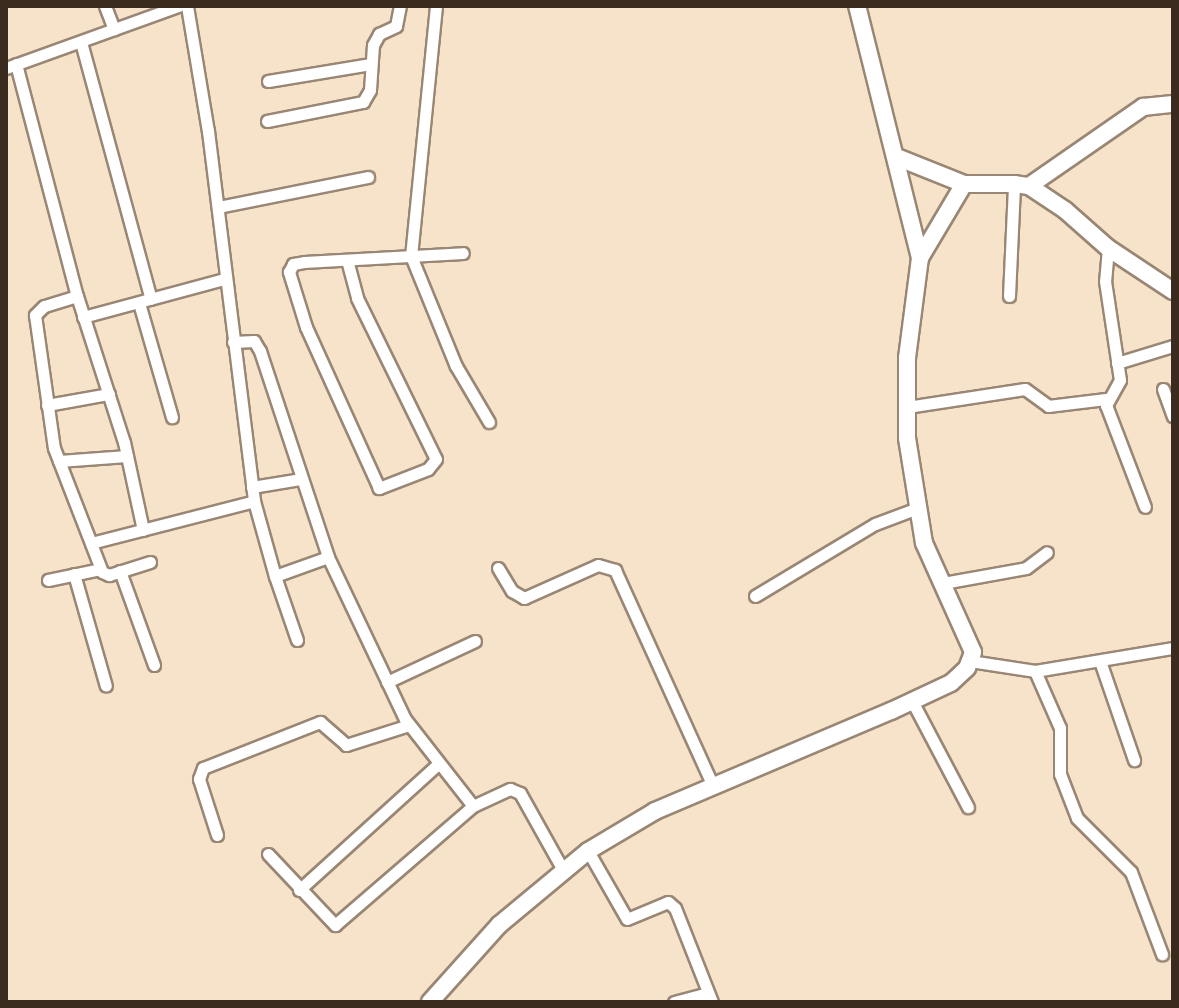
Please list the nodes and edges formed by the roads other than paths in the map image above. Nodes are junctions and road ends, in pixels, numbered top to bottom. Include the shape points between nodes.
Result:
1 (105, 6) edge
2 (179, 6) edge
3 (400, 6) edge
4 (436, 6) edge
5 (857, 6) edge
6 (114, 29) junction
7 (81, 42) junction
8 (371, 64) junction
9 (11, 66) edge
10 (268, 81) dead end
11 (1173, 104) edge
12 (267, 121) dead end
13 (899, 158) junction
14 (368, 177) dead end
15 (964, 184) junction
16 (1022, 185) junction
17 (218, 207) junction
18 (1108, 248) junction
19 (463, 253) dead end
20 (411, 256) junction
21 (920, 258) junction
22 (347, 260) junction
23 (224, 279) junction
24 (1173, 291) edge
25 (77, 296) junction
26 (1009, 296) dead end
27 (151, 299) junction
28 (139, 303) junction
29 (83, 317) junction
30 (233, 342) junction
31 (1173, 346) edge
32 (1117, 363) junction
33 (1163, 389) dead end
34 (109, 394) junction
35 (1106, 399) junction
36 (47, 405) junction
37 (907, 407) junction
38 (1172, 413) edge
39 (172, 417) dead end
40 (489, 422) dead end
41 (127, 456) junction
42 (59, 461) junction
43 (301, 479) junction
44 (252, 487) junction
45 (254, 501) junction
46 (920, 507) junction
47 (1145, 507) dead end
48 (143, 530) junction
49 (91, 543) junction
50 (1047, 552) dead end
51 (328, 557) junction
52 (150, 562) dead end
53 (498, 568) dead end
54 (100, 569) junction
55 (120, 571) junction
56 (74, 574) junction
57 (275, 576) junction
58 (48, 580) dead end
59 (943, 583) junction
60 (755, 596) dead end
61 (297, 640) dead end
62 (475, 641) dead end
63 (1173, 648) edge
64 (970, 661) junction
65 (1100, 661) junction
66 (154, 665) dead end
67 (1035, 671) junction
68 (387, 682) junction
69 (106, 686) dead end
70 (912, 701) junction
71 (409, 725) junction
72 (1134, 760) dead end
73 (438, 764) junction
74 (712, 784) junction
75 (473, 806) junction
76 (968, 807) dead end
77 (217, 835) dead end
78 (588, 851) junction
79 (268, 854) dead end
80 (562, 868) junction
81 (299, 890) junction
82 (1162, 954) dead end
83 (710, 997) edge
84 (430, 1002) edge
85 (674, 1002) edge

1 - 6 street
2 - 6 street
2 - 17 street
3 - 8 street via 396,26 375,39
4 - 20 street
5 - 13 street
6 - 7 street
7 - 9 street
7 - 27 street
8 - 10 street
8 - 12 street via 370,90 363,102
9 - 25 street
11 - 16 street via 1143,107
13 - 15 street
13 - 21 street
14 - 17 street
15 - 16 street
15 - 21 street
16 - 18 street
16 - 26 street
17 - 23 street
18 - 24 street
18 - 32 street via 1105,281
19 - 20 street
20 - 22 street
20 - 40 street via 456,366
21 - 37 street via 907,358
22 - 22 street via 357,298 436,459 428,469 383,488 370,476 289,280 293,264
23 - 27 street
23 - 30 street
25 - 29 street
25 - 36 street via 44,306 35,315 48,379
27 - 28 street
28 - 29 street
28 - 39 street
29 - 34 street
30 - 43 street via 254,341 260,351
30 - 44 street
31 - 32 street
32 - 35 street via 1120,380
33 - 38 street
34 - 36 street
34 - 41 street
35 - 37 street via 1048,406 1025,389
35 - 47 street
36 - 42 street
37 - 46 street
41 - 42 street
41 - 48 street
42 - 49 street
43 - 44 street
43 - 51 street
44 - 45 street
45 - 48 street
45 - 57 street
46 - 59 street via 924,543
46 - 60 street via 875,524
48 - 49 street
49 - 54 street
50 - 59 street via 1026,568
51 - 57 street
51 - 68 street
52 - 55 street
53 - 74 street via 512,591 524,598 598,565 615,570
54 - 55 street via 109,575
54 - 56 street
55 - 66 street
56 - 58 street
56 - 69 street
57 - 61 street
59 - 64 street via 973,652
62 - 68 street
63 - 65 street
64 - 67 street
64 - 70 street via 951,683
65 - 67 street
65 - 72 street
67 - 82 street via 1060,728 1060,774 1077,818 1131,872
68 - 71 street
70 - 74 street
70 - 76 street
71 - 73 street
71 - 77 street via 346,745 320,722 203,768 199,779
73 - 75 street
73 - 81 street
74 - 78 street
75 - 80 street via 517,790
75 - 81 street via 339,924 331,924
78 - 80 street
78 - 83 street via 627,919 668,902 675,908
79 - 81 street
80 - 84 street via 499,925
83 - 85 street

